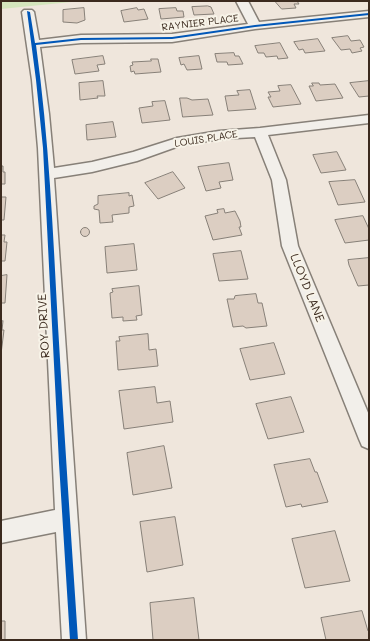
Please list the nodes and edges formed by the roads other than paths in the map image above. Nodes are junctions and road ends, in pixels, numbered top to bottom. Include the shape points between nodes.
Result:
1 (242, 1) edge
2 (28, 12) dead end
3 (369, 14) edge
4 (255, 26) junction
5 (34, 44) junction
6 (369, 119) edge
7 (260, 132) junction
8 (47, 174) junction
9 (369, 439) edge
10 (66, 519) junction
11 (1, 532) edge
12 (74, 640) edge

1 - 4 street
2 - 5 street, ROY DRIVE
3 - 4 street, RAYNIER PLACE
4 - 5 street, RAYNIER PLACE via 172,38 81,39
5 - 8 street, ROY DRIVE
6 - 7 street, LOUIS PLACE
7 - 8 street, LOUIS PLACE via 177,142 137,156
7 - 9 street, LLOYD LANE via 279,180 290,246
8 - 10 street, ROY DRIVE
10 - 11 street
10 - 12 street, ROY DRIVE

